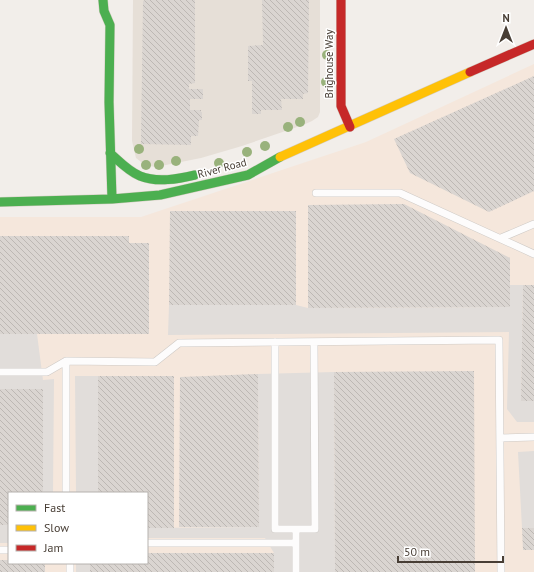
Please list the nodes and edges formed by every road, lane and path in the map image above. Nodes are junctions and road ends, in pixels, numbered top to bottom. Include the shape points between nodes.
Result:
1 (103, 0) edge
2 (341, 0) edge
3 (117, 13) dead end
4 (110, 25) junction
5 (534, 44) edge
6 (350, 127) junction
7 (110, 153) junction
8 (281, 157) junction
9 (251, 163) dead end
10 (205, 173) dead end
11 (316, 193) dead end
12 (112, 199) junction
13 (0, 202) edge
14 (534, 224) edge
15 (501, 238) junction
16 (534, 254) edge
17 (275, 342) junction
18 (314, 342) junction
19 (66, 361) junction
20 (0, 372) edge
21 (534, 437) edge
22 (500, 438) junction
23 (66, 492) edge
24 (296, 529) junction
25 (148, 543) edge
26 (296, 543) junction
27 (296, 572) edge
28 (502, 572) edge

1 - 4 street via 104,11
2 - 6 street, Brighouse Way via 341,106
3 - 4 street
4 - 7 street
5 - 6 street, River Road
6 - 8 street, River Road
7 - 10 street via 140,176 157,180
7 - 12 street
8 - 9 street
8 - 12 street, River Road via 248,175 160,195
11 - 15 lane via 400,193
12 - 13 street, River Road
14 - 15 lane
15 - 16 lane
17 - 18 lane
17 - 19 lane via 179,343 155,362
17 - 24 lane via 275,529
18 - 22 lane via 499,340
18 - 24 lane via 315,529
19 - 20 lane via 47,372
19 - 23 lane
21 - 22 lane
22 - 28 lane
24 - 26 lane
25 - 26 lane
26 - 27 lane

